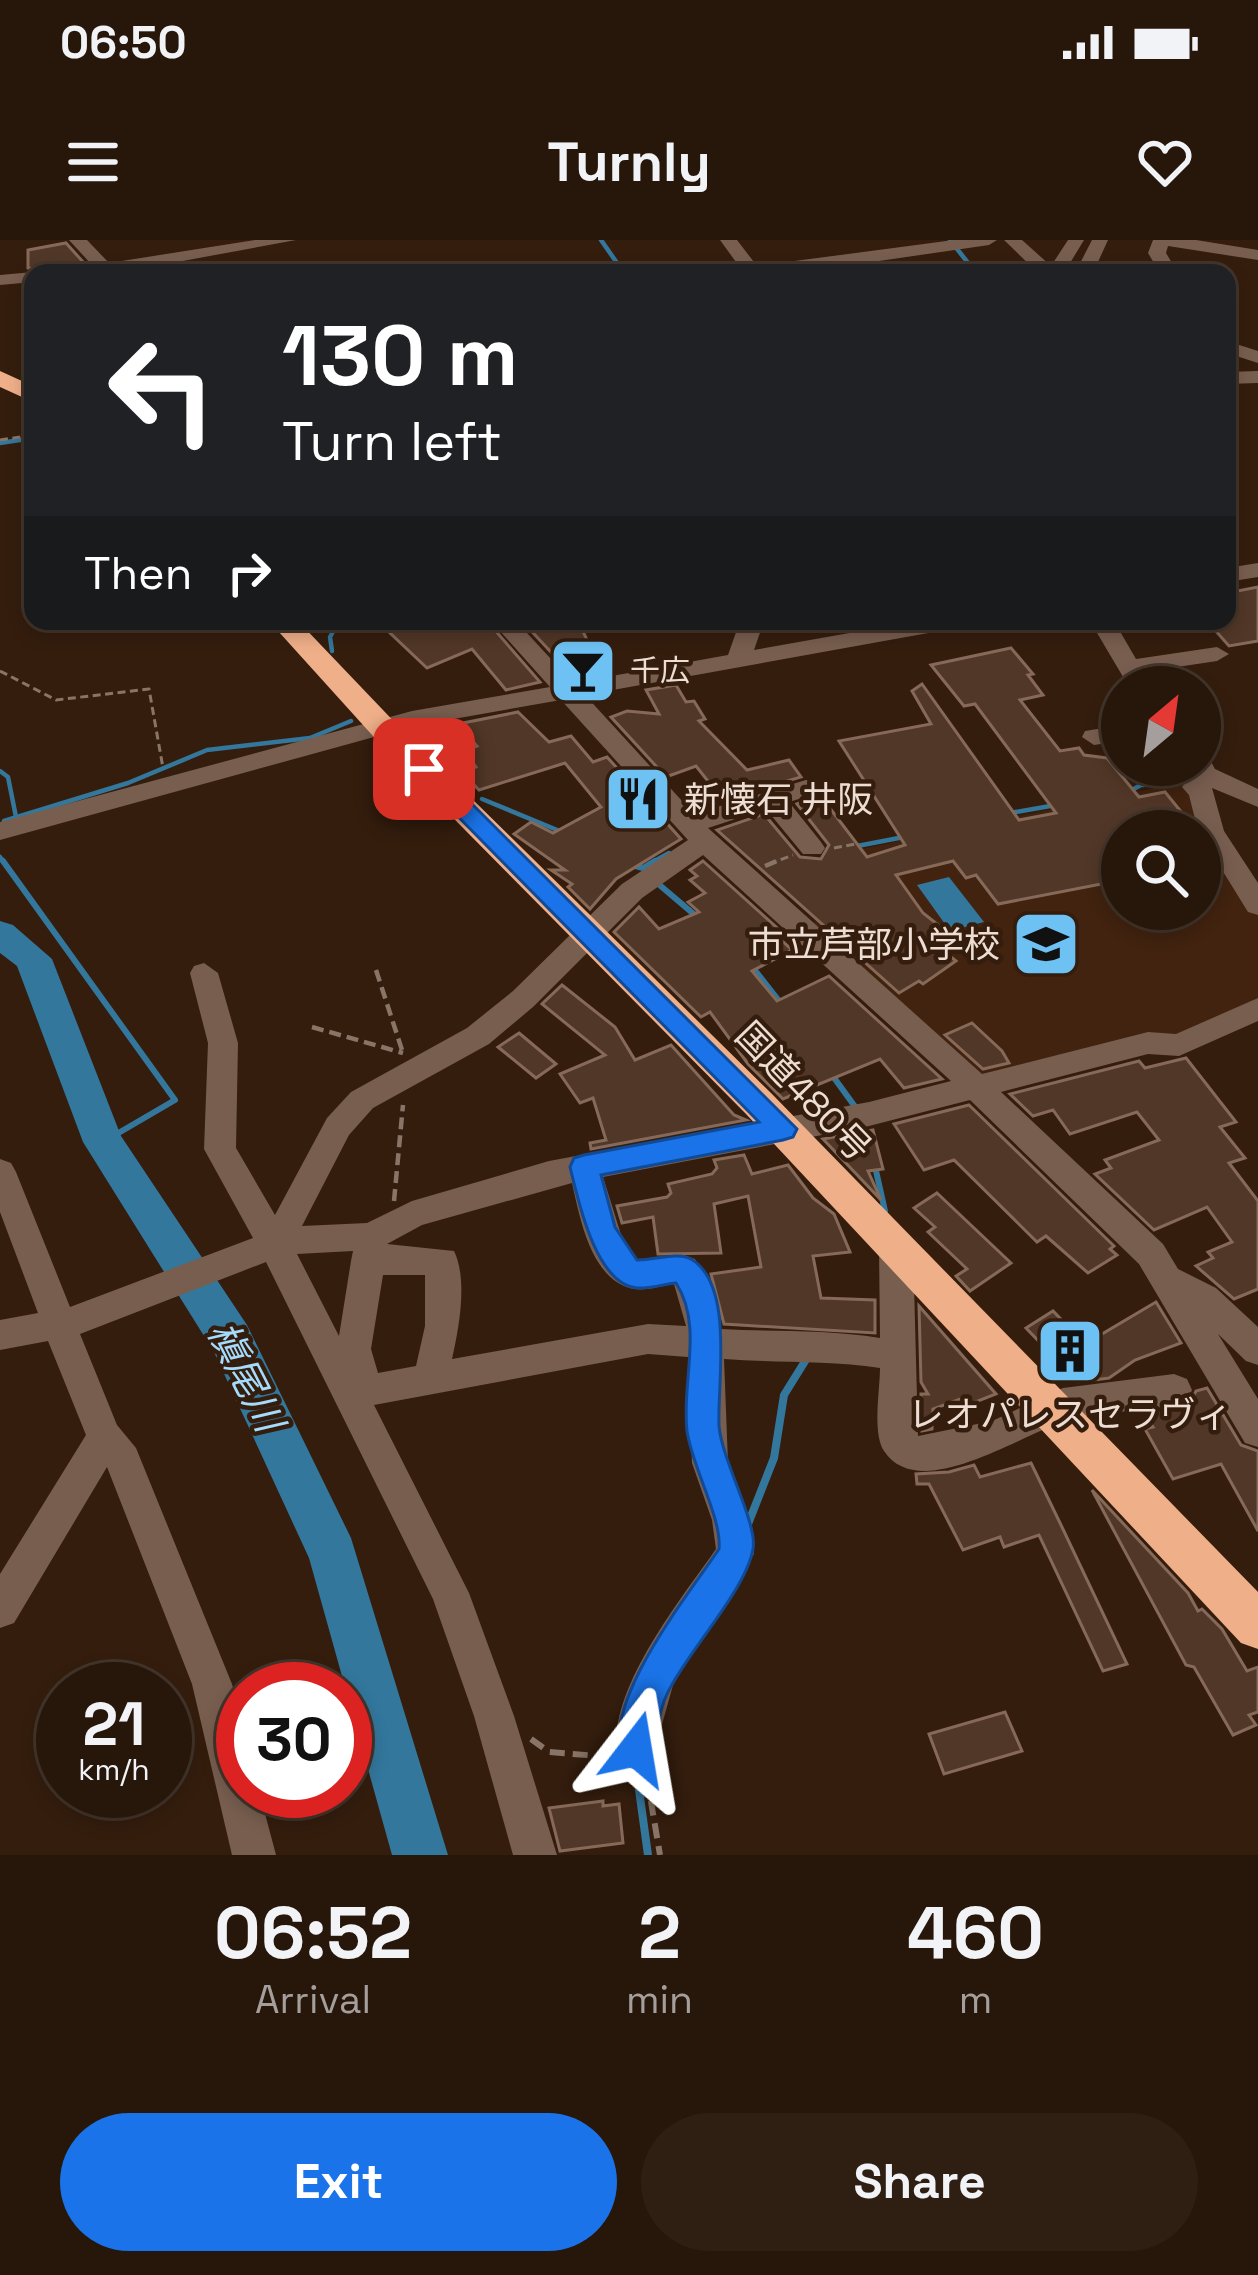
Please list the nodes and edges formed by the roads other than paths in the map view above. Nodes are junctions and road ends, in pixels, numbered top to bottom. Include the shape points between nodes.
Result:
1 (77, 240) edge
2 (288, 240) edge
3 (802, 240) edge
4 (988, 240) edge
5 (1012, 240) edge
6 (1162, 240) edge
7 (1225, 250) junction
8 (1258, 255) edge
9 (99, 264) edge
10 (142, 264) edge
11 (825, 264) edge
12 (838, 264) edge
13 (1041, 264) edge
14 (1217, 264) edge
15 (292, 630) edge
16 (511, 630) edge
17 (749, 630) edge
18 (907, 630) edge
19 (1107, 630) edge
20 (1197, 651) dead end
21 (738, 661) junction
22 (1128, 666) edge
23 (1161, 666) edge
24 (568, 691) junction
25 (383, 726) junction
26 (1221, 779) edge
27 (1195, 786) edge
28 (806, 788) dead end
29 (772, 799) junction
30 (1258, 799) edge
31 (0, 831) edge
32 (697, 833) junction
33 (812, 848) dead end
34 (1258, 905) edge
35 (589, 933) junction
36 (204, 973) dead end
37 (1258, 1009) edge
38 (973, 1088) junction
39 (783, 1129) junction
40 (584, 1167) junction
41 (0, 1172) edge
42 (378, 1241) junction
43 (269, 1245) junction
44 (896, 1246) junction
45 (1168, 1280) junction
46 (65, 1323) junction
47 (0, 1336) edge
48 (706, 1342) junction
49 (1258, 1350) edge
50 (344, 1351) junction
51 (897, 1356) junction
52 (431, 1378) junction
53 (1174, 1390) dead end
54 (1051, 1410) junction
55 (1258, 1431) edge
56 (104, 1436) junction
57 (0, 1609) edge
58 (1258, 1626) edge
59 (636, 1749) road end
60 (254, 1855) edge
61 (535, 1855) edge

1 - 9 street
2 - 10 street
3 - 11 street
4 - 12 street
5 - 13 street
6 - 7 street
7 - 8 street
7 - 14 street
15 - 25 highway, 国道480号
16 - 24 street
17 - 21 street
18 - 21 street
19 - 22 street
20 - 23 street
21 - 24 street
24 - 25 street
24 - 32 street
25 - 31 street
25 - 35 highway, 国道480号
26 - 30 street
27 - 34 street via 1211,831
28 - 29 street
29 - 32 street
29 - 33 street
32 - 35 street
32 - 38 street
35 - 39 highway, 国道480号
35 - 43 street via 478,1036 405,1065 362,1100
36 - 43 street via 223,1043 220,1150
37 - 38 street via 1179,1046 1148,1043
38 - 39 street
38 - 45 street
39 - 40 street
39 - 44 highway, 国道480号
40 - 42 street via 412,1214
40 - 48 street via 610,1250 637,1275 683,1269 696,1287
41 - 46 street
42 - 43 street
42 - 50 street
42 - 52 street via 442,1261
43 - 46 street
43 - 50 street
44 - 51 street
44 - 54 highway, 国道480号
45 - 49 street via 1204,1298
45 - 55 street
46 - 47 street
46 - 56 street
48 - 51 street
48 - 52 street via 648,1339
48 - 59 street via 703,1428 735,1554 655,1679
50 - 52 street via 365,1391
50 - 61 street via 450,1593
51 - 54 street via 898,1442 912,1453 999,1436
53 - 54 street
54 - 58 highway, 国道480号
56 - 57 street
56 - 60 street via 118,1448 212,1684

